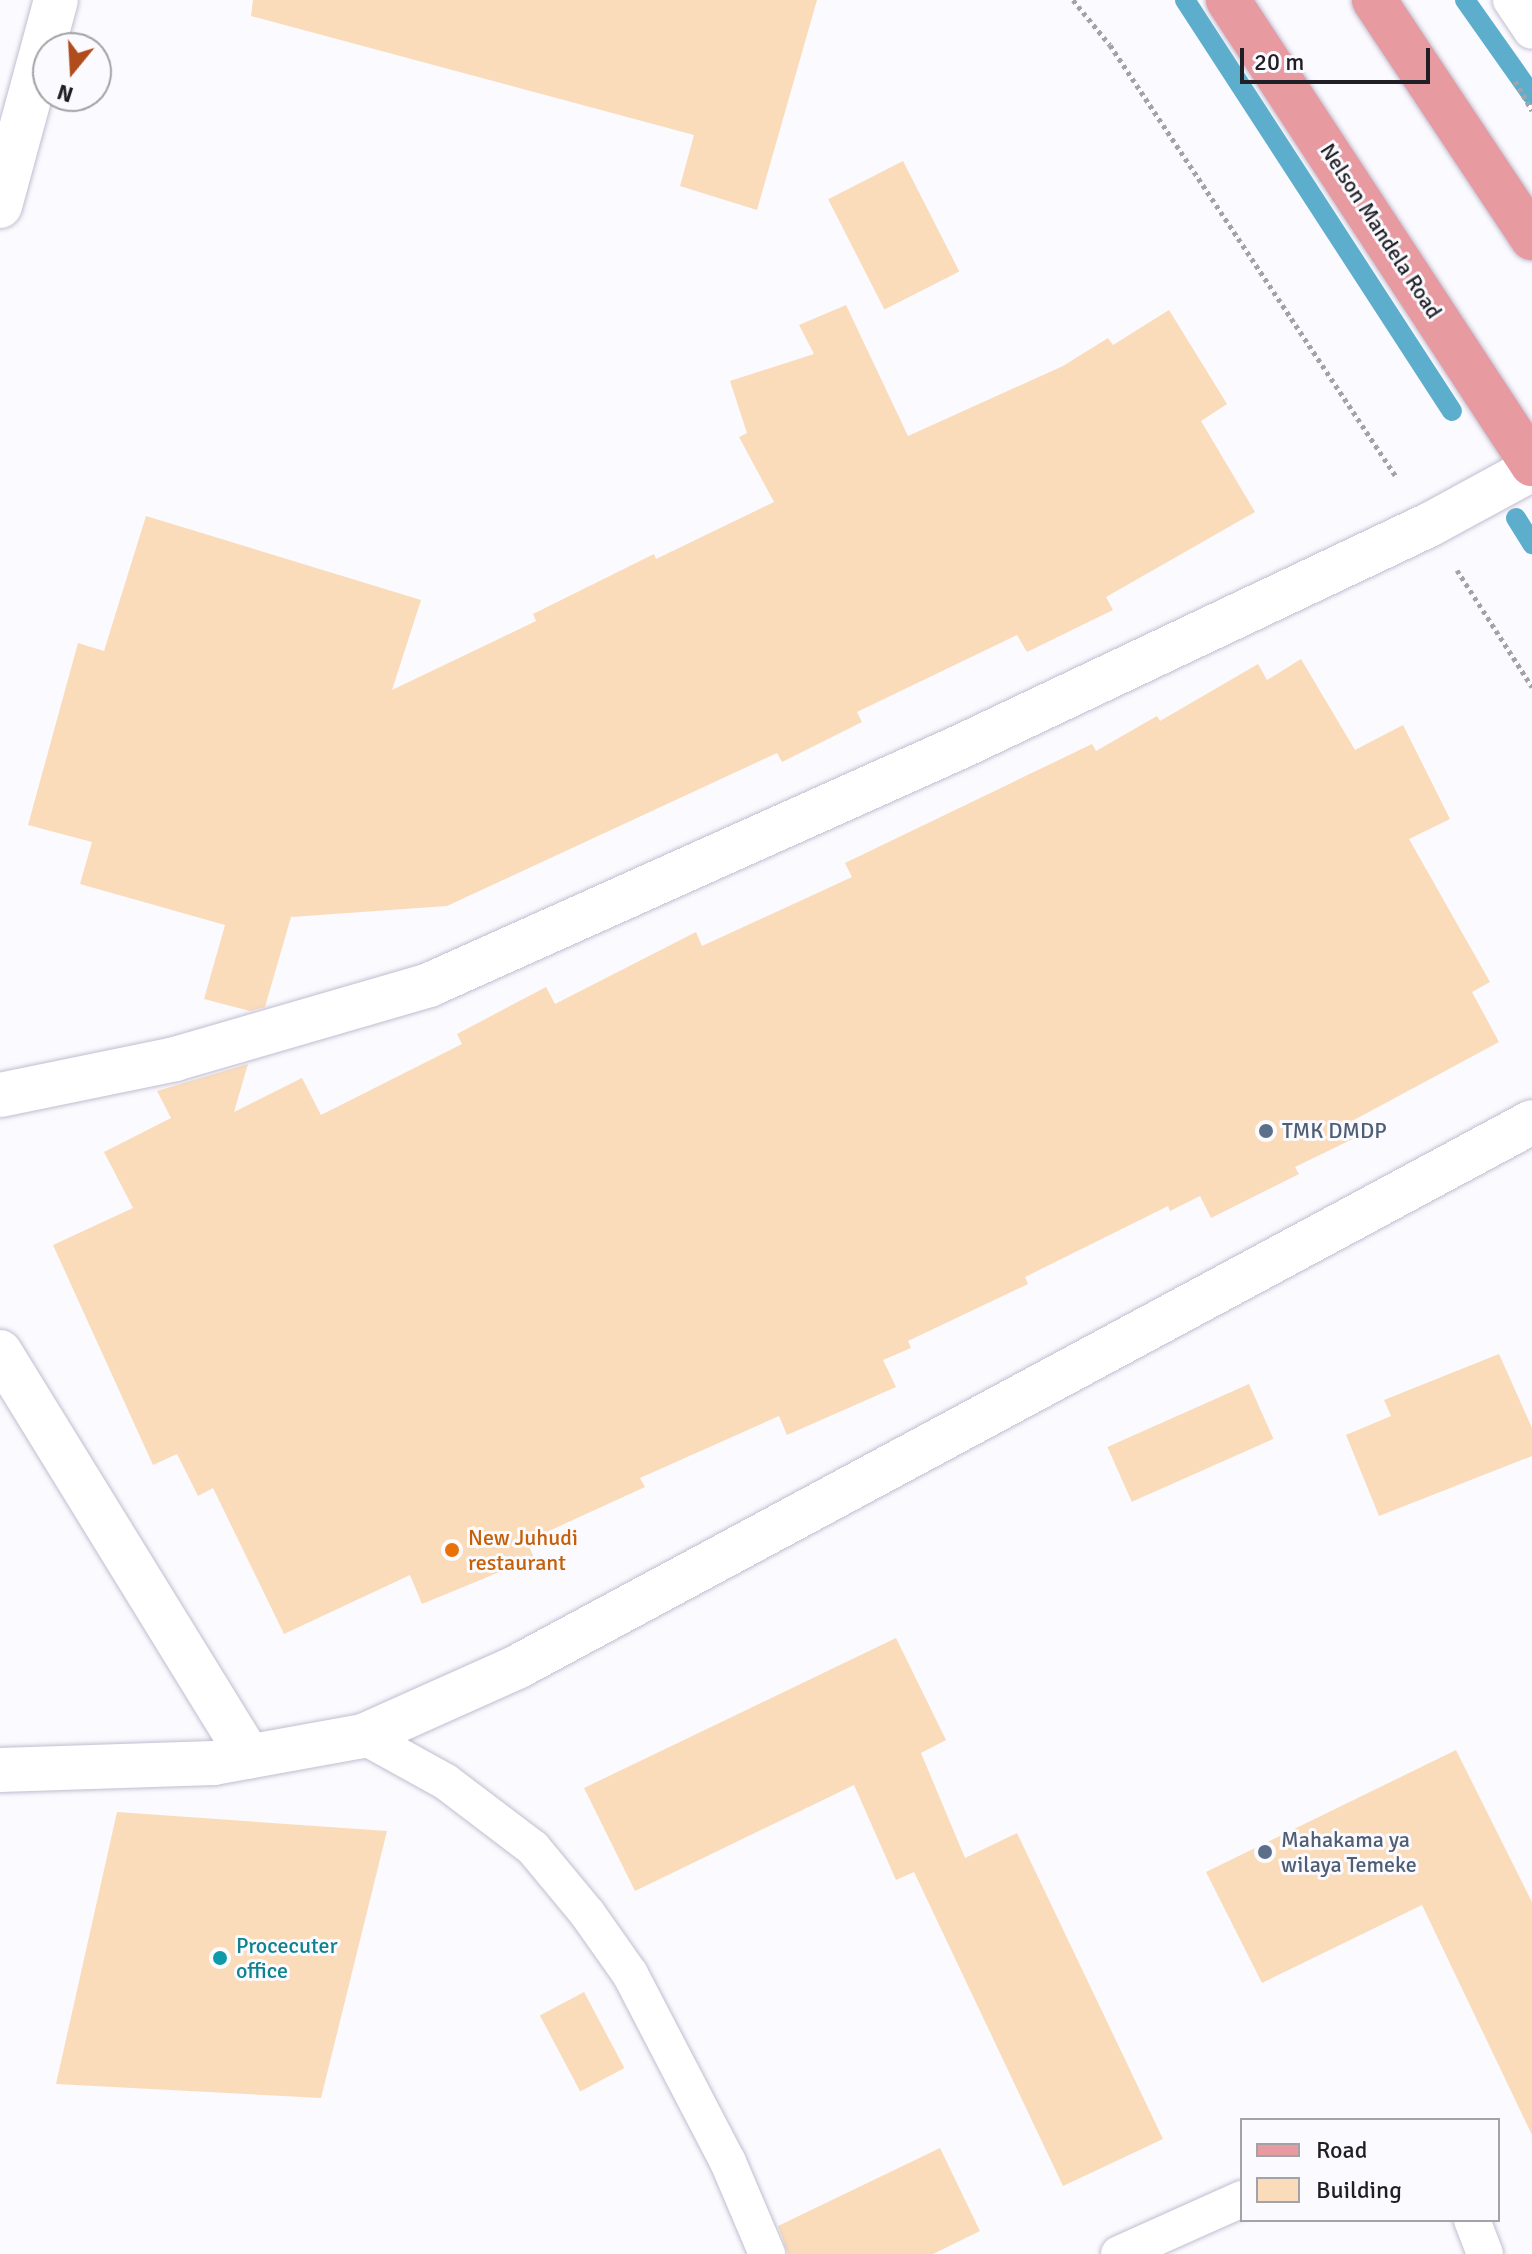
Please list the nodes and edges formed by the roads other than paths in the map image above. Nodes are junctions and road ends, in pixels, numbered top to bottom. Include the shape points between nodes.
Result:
1 (56, 0) edge
2 (1228, 0) edge
3 (1374, 0) edge
4 (1511, 0) edge
5 (1532, 31) edge
6 (0, 206) edge
7 (1532, 238) edge
8 (1532, 466) edge
9 (0, 1095) edge
10 (1532, 1122) edge
11 (0, 1352) edge
12 (363, 1736) junction
13 (249, 1757) junction
14 (0, 1770) edge
15 (1240, 2200) edge
16 (1473, 2222) edge
17 (767, 2254) edge
18 (1119, 2254) edge
19 (1485, 2254) edge

1 - 6 street
2 - 8 main road, Nelson Mandela Road
3 - 7 main road
4 - 5 lane
8 - 9 street via 1429,525 962,746 429,985 175,1059
10 - 12 street via 517,1667
11 - 13 street
12 - 13 street
12 - 17 lane via 446,1782 533,1848 587,1913 630,1974 728,2162
13 - 14 street via 214,1763
15 - 18 lane
16 - 19 lane

